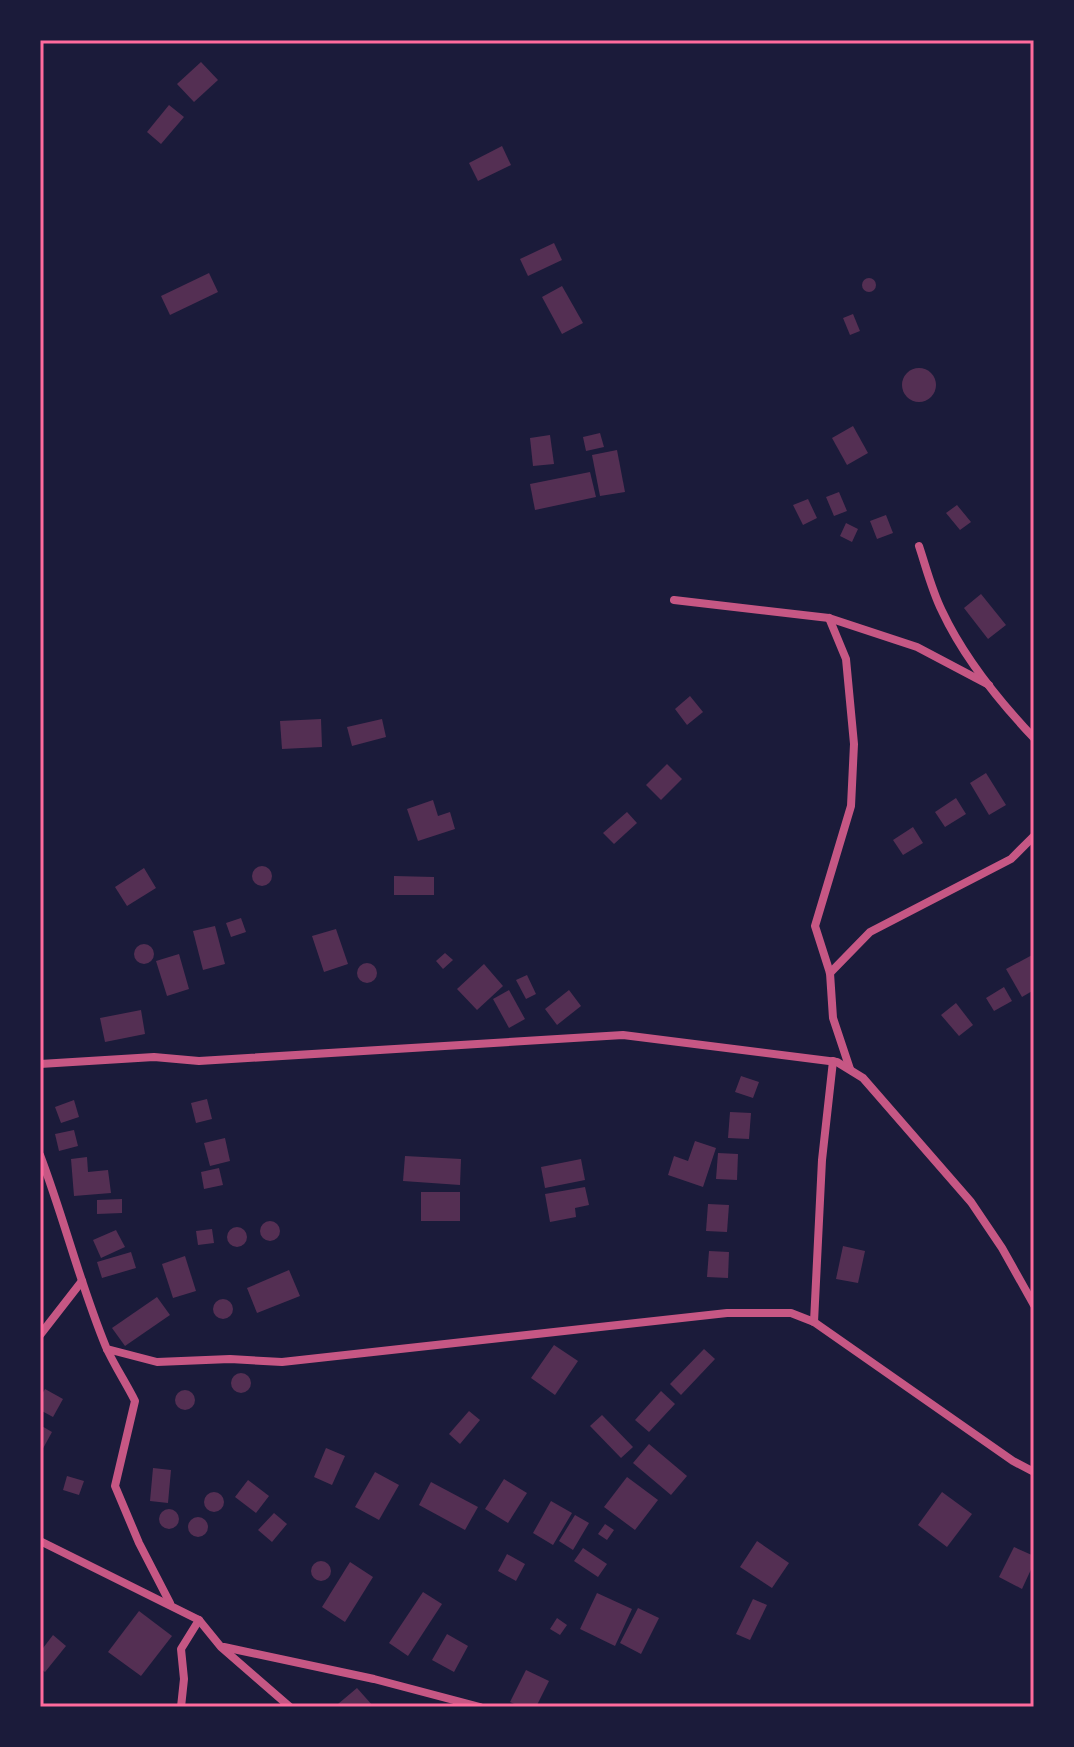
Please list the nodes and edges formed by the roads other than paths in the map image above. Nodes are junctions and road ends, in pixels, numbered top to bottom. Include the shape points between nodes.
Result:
1 (919, 546) dead end
2 (674, 600) dead end
3 (829, 618) junction
4 (989, 685) junction
5 (1034, 738) edge
6 (1034, 836) edge
7 (830, 973) junction
8 (833, 1061) junction
9 (40, 1064) edge
10 (850, 1070) junction
11 (40, 1155) edge
12 (82, 1281) junction
13 (1034, 1305) edge
14 (814, 1322) junction
15 (40, 1335) edge
16 (107, 1349) junction
17 (1034, 1472) edge
18 (40, 1541) edge
19 (170, 1603) junction
20 (199, 1620) junction
21 (221, 1647) junction
22 (181, 1707) edge
23 (290, 1707) edge
24 (480, 1707) edge

1 - 4 street via 940,609
2 - 3 street
3 - 4 street via 917,647
3 - 7 street via 846,659 854,744 851,806 815,926
4 - 5 street
6 - 7 street via 1011,859 870,932
7 - 10 street via 833,1018
8 - 9 street via 623,1035 212,1060 154,1057
8 - 10 street
8 - 14 street
10 - 13 street via 875,1091 971,1202
11 - 12 street
12 - 15 street
12 - 16 street
14 - 16 street via 791,1313 727,1313 282,1362 157,1362
14 - 17 street
16 - 19 street via 135,1401 115,1486
18 - 19 street
19 - 20 street
20 - 21 street
20 - 22 street via 181,1649
21 - 23 street
21 - 24 street

